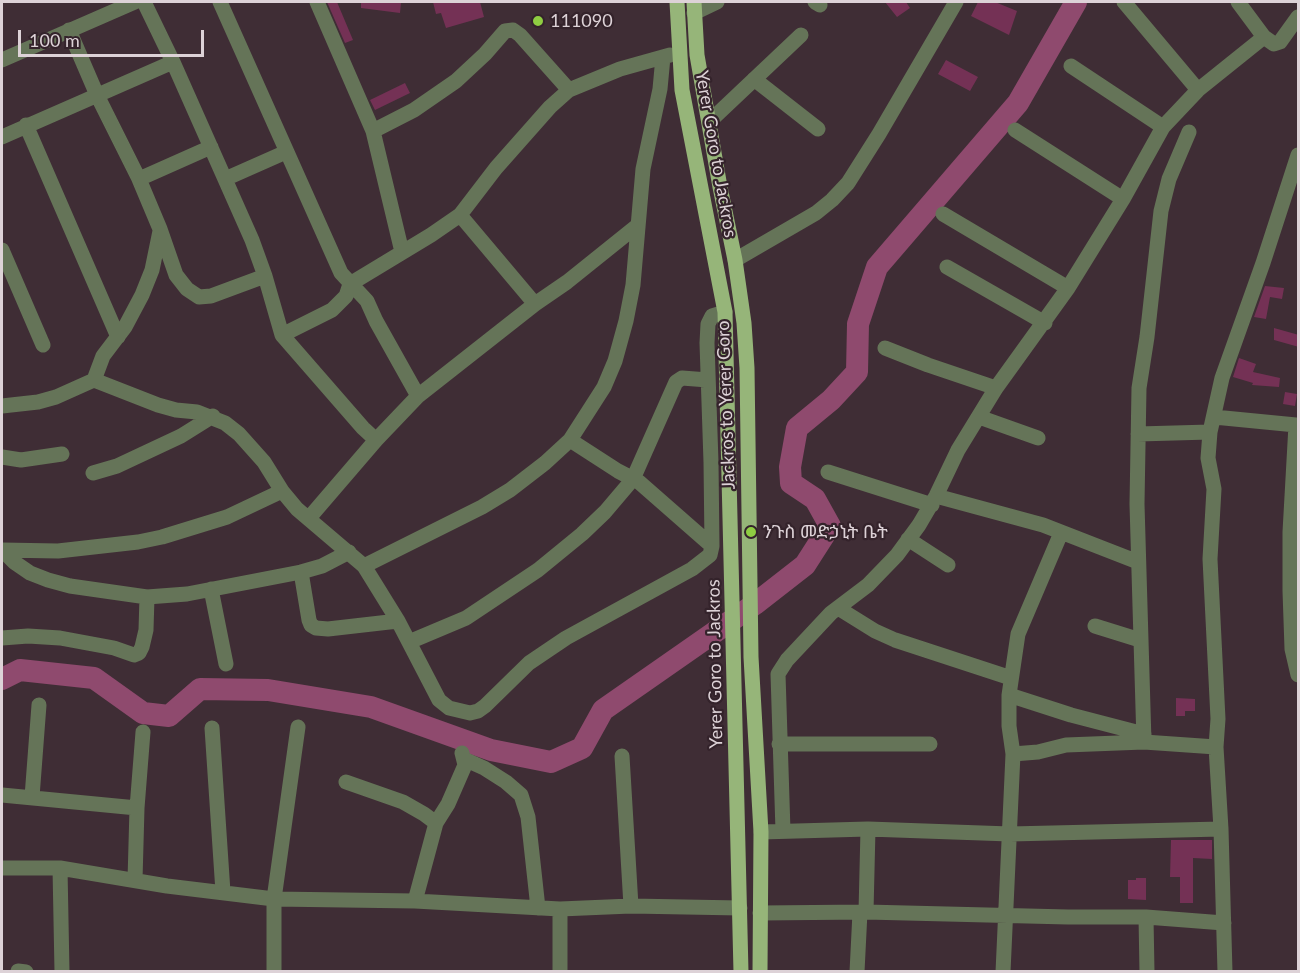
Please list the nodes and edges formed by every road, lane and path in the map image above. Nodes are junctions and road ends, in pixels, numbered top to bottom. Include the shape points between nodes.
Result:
1 (135, 2) edge
2 (144, 2) edge
3 (220, 2) edge
4 (317, 2) edge
5 (676, 2) edge
6 (717, 2) edge
7 (956, 2) edge
8 (1124, 2) edge
9 (1238, 2) edge
10 (694, 7) edge
11 (1299, 17) edge
12 (69, 30) junction
13 (801, 35) dead end
14 (1264, 37) junction
15 (679, 53) junction
16 (663, 57) junction
17 (2, 60) edge
18 (174, 62) junction
19 (1071, 66) dead end
20 (754, 79) junction
21 (570, 90) junction
22 (1198, 90) junction
23 (97, 94) junction
24 (708, 122) junction
25 (26, 125) junction
26 (1163, 127) junction
27 (818, 129) dead end
28 (1015, 130) dead end
29 (373, 131) junction
30 (1188, 132) dead end
31 (2, 136) edge
32 (210, 147) junction
33 (286, 152) junction
34 (1299, 155) edge
35 (139, 179) junction
36 (225, 179) junction
37 (1123, 199) junction
38 (943, 214) dead end
39 (460, 215) junction
40 (638, 225) junction
41 (160, 229) junction
42 (2, 250) edge
43 (402, 252) junction
44 (736, 267) junction
45 (946, 267) dead end
46 (265, 276) junction
47 (350, 284) junction
48 (1068, 288) junction
49 (535, 304) junction
50 (724, 312) junction
51 (1045, 323) junction
52 (282, 335) junction
53 (117, 337) junction
54 (43, 345) dead end
55 (885, 348) dead end
56 (94, 380) junction
57 (708, 380) junction
58 (996, 388) junction
59 (418, 396) junction
60 (2, 406) edge
61 (213, 416) junction
62 (979, 417) junction
63 (1214, 417) junction
64 (1298, 426) edge
65 (1210, 432) junction
66 (1138, 434) junction
67 (1038, 438) dead end
68 (376, 440) junction
69 (570, 440) junction
70 (62, 454) dead end
71 (2, 457) edge
72 (828, 472) dead end
73 (93, 473) dead end
74 (633, 478) junction
75 (282, 491) junction
76 (934, 500) junction
77 (309, 518) junction
78 (1061, 533) junction
79 (908, 539) junction
80 (712, 546) junction
81 (2, 550) edge
82 (349, 552) junction
83 (1138, 562) junction
84 (948, 565) dead end
85 (364, 566) junction
86 (301, 572) junction
87 (211, 589) junction
88 (147, 597) junction
89 (838, 608) junction
90 (398, 621) junction
91 (1095, 626) dead end
92 (2, 638) edge
93 (1140, 640) junction
94 (409, 642) junction
95 (226, 664) dead end
96 (1298, 670) edge
97 (1011, 678) junction
98 (1008, 695) junction
99 (39, 705) dead end
100 (298, 727) dead end
101 (212, 728) dead end
102 (143, 732) dead end
103 (1144, 738) junction
104 (779, 744) junction
105 (930, 744) dead end
106 (1216, 747) junction
107 (1013, 754) junction
108 (622, 756) dead end
109 (346, 782) dead end
110 (2, 795) edge
111 (32, 797) junction
112 (137, 808) junction
113 (436, 823) junction
114 (868, 828) junction
115 (1221, 829) junction
116 (783, 831) junction
117 (761, 832) junction
118 (1010, 834) junction
119 (2, 868) edge
120 (60, 868) junction
121 (135, 880) junction
122 (223, 892) junction
123 (274, 899) junction
124 (415, 901) junction
125 (631, 906) junction
126 (538, 908) junction
127 (740, 908) junction
128 (560, 909) junction
129 (863, 912) junction
130 (760, 913) junction
131 (1007, 915) junction
132 (1146, 917) junction
133 (1224, 923) junction
134 (62, 972) edge
135 (274, 972) edge
136 (560, 972) edge
137 (741, 972) edge
138 (760, 972) edge
139 (858, 972) edge
140 (1003, 972) edge
141 (1146, 972) edge
142 (1225, 972) edge

1 - 12 street
2 - 18 street
3 - 33 street
4 - 29 street
5 - 15 main road, Yerer Goro to Jackros
6 - 10 street
7 - 44 street via 848,183 816,213
8 - 22 street
9 - 14 street
10 - 24 main road, Jackros to Yerer Goro
11 - 14 street via 1280,42 1274,44
12 - 17 street
12 - 23 street
13 - 20 street
14 - 22 street
15 - 16 street
15 - 50 main road, Yerer Goro to Jackros via 682,90
16 - 21 street via 620,69
16 - 40 street via 643,169
18 - 23 street
18 - 32 street
19 - 26 street
20 - 24 street
20 - 27 street
21 - 29 street via 520,35 513,30 505,31 456,81 414,110
21 - 39 street via 496,168
22 - 26 street
23 - 25 street
23 - 35 street
24 - 44 main road, Jackros to Yerer Goro
25 - 31 street
25 - 53 street
26 - 37 street
28 - 37 street
29 - 43 street
30 - 66 street via 1161,211 1139,388
32 - 35 street
32 - 36 street
33 - 36 street
33 - 47 street via 341,273
34 - 63 street via 1222,378
35 - 41 street
36 - 46 street
37 - 48 street
38 - 48 street
39 - 43 street
39 - 49 street
40 - 49 street
40 - 69 street via 631,294 615,361 604,387
41 - 46 street via 176,275 199,297 211,297
41 - 53 street via 145,287 133,316
42 - 54 street
43 - 47 street
44 - 117 main road, Jackros to Yerer Goro via 747,368 751,657
45 - 51 street
46 - 52 street
47 - 52 street via 346,296 332,310
47 - 59 street via 367,302
48 - 51 street
49 - 59 street
50 - 57 street via 712,316 708,324
50 - 127 main road, Yerer Goro to Jackros
51 - 58 street
52 - 68 street
53 - 56 street via 103,356
55 - 58 street
56 - 60 street via 56,397
56 - 61 street via 158,405
57 - 74 street via 681,378 676,382
57 - 80 street
58 - 62 street
59 - 68 street
61 - 73 street via 171,441
61 - 75 street via 249,445
62 - 67 street
62 - 76 street
63 - 64 street
63 - 65 street
64 - 96 street via 1290,544 1292,649
65 - 66 street
65 - 106 street
66 - 83 street
68 - 77 street
69 - 74 street
69 - 85 street via 501,496
70 - 71 street via 21,460
72 - 76 street
74 - 80 street
74 - 94 street via 598,519 538,570 466,618
75 - 77 street
75 - 81 street via 227,517 162,537 58,551
76 - 78 street via 1043,525
76 - 79 street
77 - 82 street
78 - 83 street
78 - 97 street via 1018,634
79 - 84 street
79 - 89 street via 868,585
80 - 94 street via 710,555 692,569 597,620 529,663 478,711 449,708 439,700
81 - 88 street via 30,573 48,580
82 - 85 street
82 - 86 street
83 - 93 street
85 - 90 street
86 - 87 street
86 - 90 street via 309,620 316,628
87 - 88 street
87 - 95 street
88 - 92 street via 146,630 142,647 134,655 60,638
89 - 97 street via 895,640
89 - 104 street via 778,674
90 - 94 street
91 - 93 street
93 - 103 street
97 - 98 street
98 - 103 street
98 - 107 street
99 - 111 street
100 - 123 street
101 - 122 street
102 - 112 street
103 - 106 street
103 - 107 street
104 - 105 street
104 - 116 street
106 - 115 street
107 - 118 street
108 - 125 street
109 - 113 street via 403,802
110 - 111 street
111 - 112 street
112 - 121 street
113 - 124 street
113 - 126 street via 465,765 462,755 521,795 528,817
114 - 116 street
114 - 118 street
114 - 129 street
115 - 118 street
115 - 133 street
116 - 117 street
117 - 130 main road, Jackros to Yerer Goro
118 - 131 street
119 - 120 street
120 - 121 street
120 - 134 street
121 - 122 street
122 - 123 street
123 - 124 street
123 - 135 street
124 - 126 street
125 - 127 street
125 - 128 street
126 - 128 street
127 - 137 main road, Yerer Goro to Jackros
128 - 136 street
129 - 130 street
129 - 131 street
129 - 139 street
130 - 138 main road, Jackros to Yerer Goro
131 - 132 street
131 - 140 street
132 - 133 street
132 - 141 street
133 - 142 street

